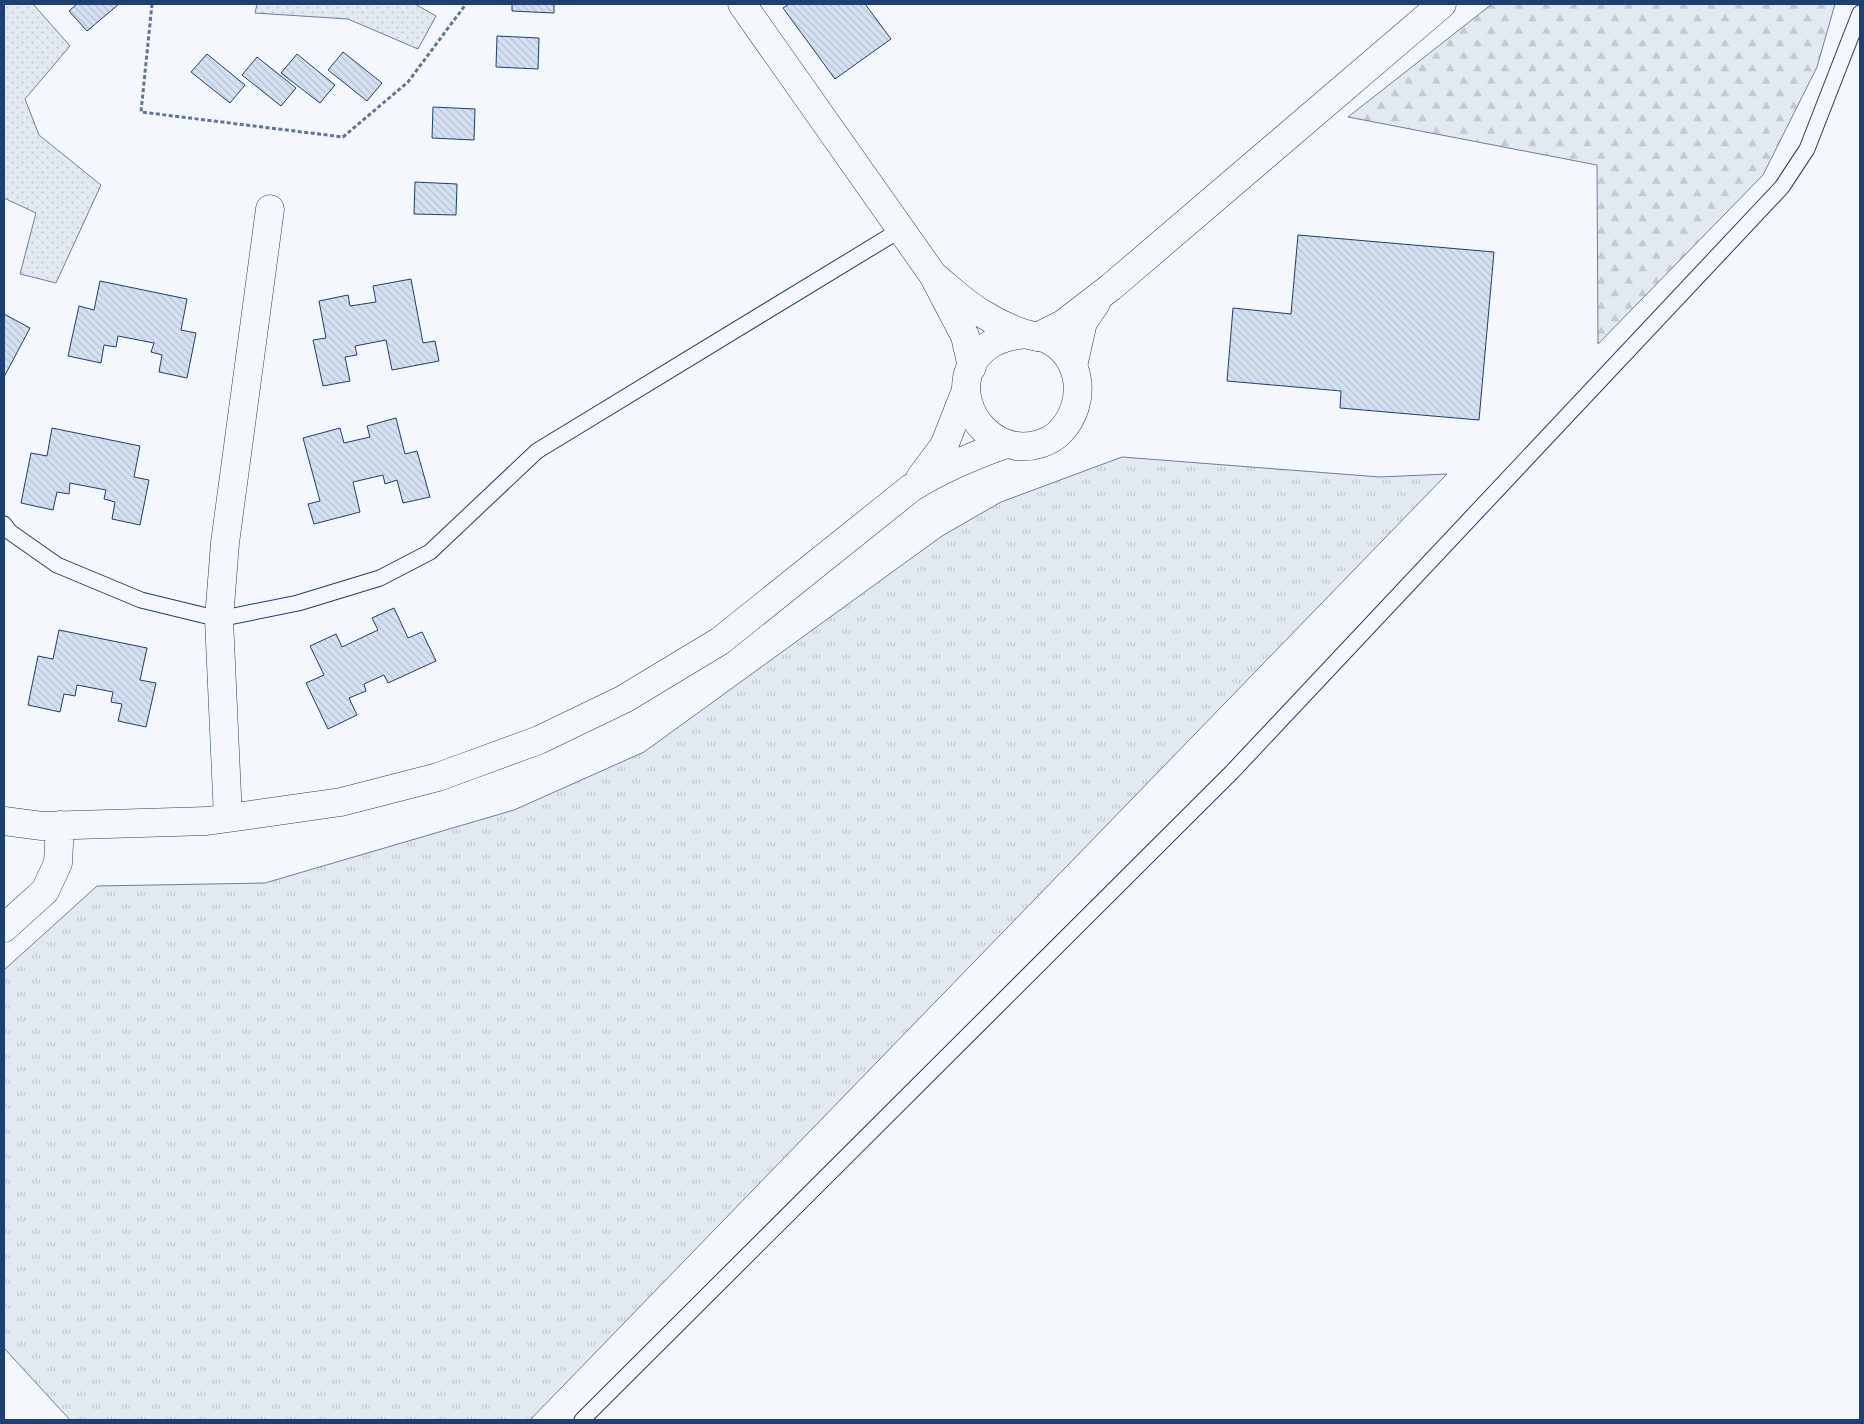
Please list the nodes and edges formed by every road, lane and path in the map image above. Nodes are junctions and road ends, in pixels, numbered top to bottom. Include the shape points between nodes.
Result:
1 (152, 4) edge
2 (466, 4) edge
3 (742, 4) edge
4 (1442, 4) edge
5 (1860, 13) edge
6 (270, 209) dead end
7 (900, 230) junction
8 (933, 275) junction
9 (1111, 288) junction
10 (1032, 336) junction
11 (1073, 366) junction
12 (969, 379) junction
13 (1006, 444) junction
14 (911, 488) junction
15 (4, 524) edge
16 (219, 619) junction
17 (228, 818) junction
18 (4, 820) edge
19 (60, 825) junction
20 (4, 928) edge
21 (582, 1420) edge

1 - 2 path via 141,112 343,137 408,82
3 - 7 street
4 - 9 street
5 - 21 lane via 1807,148 1782,187 1232,772
6 - 16 street via 225,543
7 - 8 street
7 - 16 lane via 537,451 430,552 380,578 298,603
8 - 10 street via 983,314
8 - 12 street via 965,336
9 - 10 street via 1064,324
9 - 11 street via 1083,322
10 - 11 street via 1046,339 1062,350
10 - 12 street via 1008,336 990,344 977,357
11 - 13 street via 1079,384 1078,403 1070,421 1056,436 1041,444 1023,447
12 - 13 street via 969,408 977,424
12 - 14 street via 944,446
13 - 14 street via 965,459
14 - 17 street via 720,641 616,703 539,740 438,777 341,802
15 - 16 lane via 10,532 57,565 141,600
16 - 17 street
17 - 19 street
18 - 19 street via 42,826
19 - 20 street via 58,863 45,891

